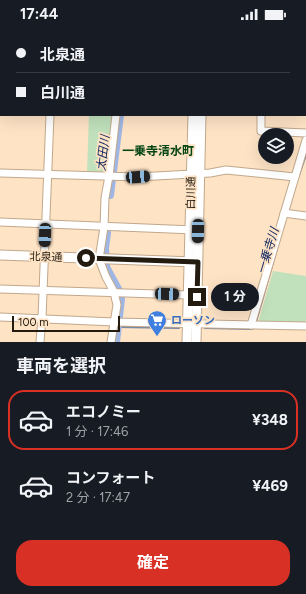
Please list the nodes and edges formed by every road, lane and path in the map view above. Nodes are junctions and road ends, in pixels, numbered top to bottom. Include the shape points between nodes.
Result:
1 (50, 116) edge
2 (116, 116) edge
3 (193, 116) edge
4 (201, 116) edge
5 (261, 116) edge
6 (306, 133) edge
7 (306, 140) edge
8 (0, 173) edge
9 (48, 174) junction
10 (195, 174) junction
11 (112, 176) junction
12 (295, 177) junction
13 (284, 213) junction
14 (306, 216) edge
15 (0, 222) edge
16 (45, 224) junction
17 (104, 227) junction
18 (194, 230) junction
19 (0, 255) edge
20 (44, 256) junction
21 (103, 259) junction
22 (193, 262) junction
23 (0, 288) edge
24 (43, 290) junction
25 (118, 292) junction
26 (188, 295) junction
27 (0, 317) edge
28 (42, 318) junction
29 (117, 322) junction
30 (191, 324) junction
31 (255, 325) junction
32 (306, 326) edge
33 (40, 342) edge
34 (111, 342) edge
35 (187, 342) edge
36 (196, 342) edge

1 - 9 street
2 - 11 street
3 - 10 street, 白川通
4 - 10 street, 白川通
5 - 6 street via 261,130
7 - 12 street
8 - 9 street
9 - 11 street
9 - 16 street
10 - 11 street
10 - 12 street via 226,170
10 - 18 street, 白川通
11 - 17 street via 105,198
12 - 13 street
13 - 14 street
13 - 31 street
15 - 16 street
16 - 17 street
16 - 20 street
17 - 18 street
17 - 21 street
18 - 22 street, 白川通
19 - 20 street, 北泉通
20 - 21 street, 北泉通
20 - 24 street
21 - 22 street, 北泉通
21 - 25 street via 106,277
22 - 26 street, 白川通
22 - 30 street, 白川通
23 - 24 street
24 - 25 street
24 - 28 street
25 - 26 street
25 - 29 street
26 - 30 street, 白川通
27 - 28 street
28 - 29 street
28 - 33 street
29 - 30 street
29 - 34 street
30 - 31 street
30 - 35 street, 白川通
30 - 36 street, 白川通
31 - 32 street

